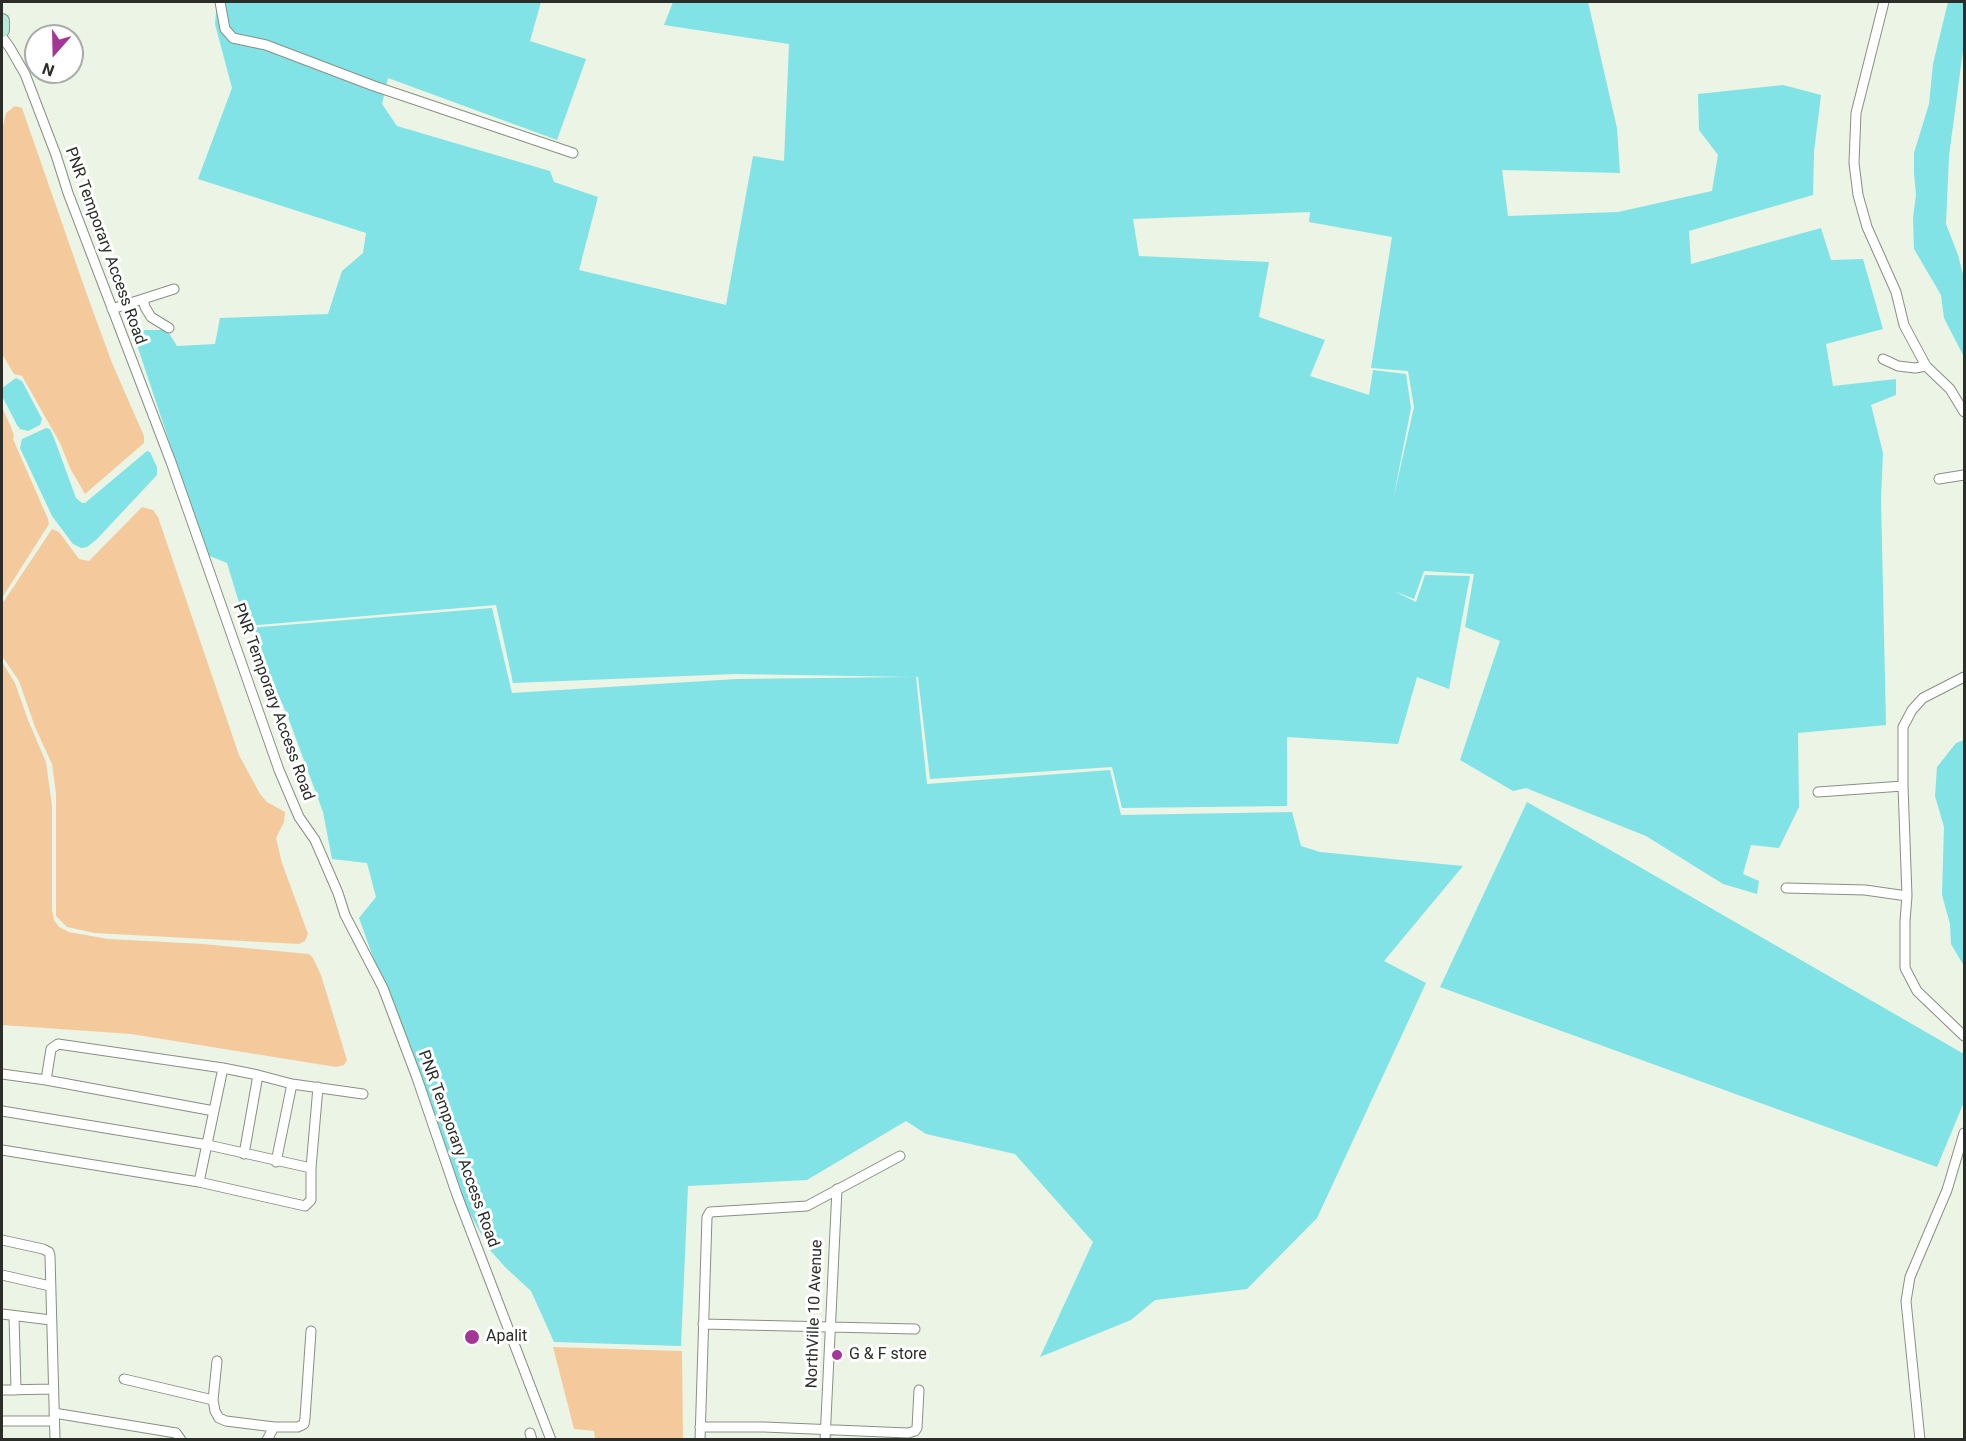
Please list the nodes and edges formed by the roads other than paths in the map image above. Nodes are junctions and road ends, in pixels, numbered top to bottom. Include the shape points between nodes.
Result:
1 (220, 2) edge
2 (1884, 2) edge
3 (2, 21) edge
4 (2, 30) edge
5 (2, 37) edge
6 (573, 153) dead end
7 (174, 289) dead end
8 (143, 299) junction
9 (112, 309) junction
10 (168, 328) dead end
11 (1883, 359) dead end
12 (1926, 366) junction
13 (1965, 412) edge
14 (1965, 475) edge
15 (1940, 479) dead end
16 (1965, 677) edge
17 (1903, 786) junction
18 (1818, 792) dead end
19 (1786, 888) dead end
20 (1907, 896) junction
21 (1965, 1036) edge
22 (223, 1068) junction
23 (2, 1074) edge
24 (258, 1075) junction
25 (46, 1080) junction
26 (292, 1084) junction
27 (318, 1087) junction
28 (363, 1094) dead end
29 (2, 1111) edge
30 (214, 1111) junction
31 (1965, 1133) edge
32 (208, 1145) junction
33 (2, 1150) edge
34 (244, 1154) junction
35 (900, 1156) dead end
36 (276, 1162) junction
37 (311, 1168) junction
38 (199, 1182) junction
39 (837, 1189) junction
40 (2, 1240) edge
41 (2, 1275) edge
42 (50, 1286) junction
43 (2, 1314) edge
44 (14, 1316) junction
45 (51, 1320) junction
46 (703, 1324) junction
47 (830, 1327) junction
48 (915, 1329) dead end
49 (311, 1331) dead end
50 (217, 1361) dead end
51 (124, 1379) dead end
52 (53, 1389) junction
53 (2, 1390) edge
54 (16, 1390) junction
55 (919, 1390) dead end
56 (213, 1400) junction
57 (54, 1417) junction
58 (2, 1421) edge
59 (700, 1426) junction
60 (144, 1427) junction
61 (274, 1427) junction
62 (825, 1429) junction
63 (55, 1440) edge
64 (144, 1440) edge
65 (181, 1440) edge
66 (267, 1440) edge
67 (551, 1440) edge
68 (700, 1440) edge
69 (825, 1440) edge
70 (1920, 1440) edge

1 - 6 street via 225,29 233,38 266,45
2 - 12 street via 1856,113 1854,163 1867,227 1896,292 1904,325
3 - 4 main road
5 - 9 street, PNR Temporary Access Road via 28,81
7 - 8 street
8 - 9 street
8 - 10 street via 151,317
9 - 67 street, PNR Temporary Access Road via 171,462 279,770 383,988
11 - 12 street via 1898,366
12 - 13 street via 1950,389
14 - 15 street
16 - 17 street via 1923,698 1912,710 1903,727
17 - 18 street
17 - 20 street
19 - 20 street
20 - 21 street via 1905,968 1917,991
22 - 24 street
22 - 25 street via 58,1044 51,1049
22 - 30 street
23 - 25 street
24 - 26 street
24 - 34 street
25 - 30 street
26 - 27 street
26 - 36 street
27 - 28 street
27 - 37 street
29 - 32 street
30 - 32 street
31 - 70 street via 1939,1210 1910,1276 1906,1301
32 - 34 street
32 - 38 street
33 - 38 street
34 - 36 street
35 - 39 street
36 - 37 street
37 - 38 street via 311,1200 305,1206
39 - 46 street via 807,1206 710,1212
39 - 47 street, NorthVille 10 Avenue
40 - 42 street via 48,1252
41 - 42 street
42 - 45 street
43 - 44 street
44 - 45 street
44 - 54 street
45 - 52 street
46 - 47 street
46 - 59 street
47 - 48 street
47 - 62 street, NorthVille 10 Avenue
49 - 61 street via 304,1424
50 - 56 street
51 - 56 street
52 - 54 street
52 - 57 street
53 - 54 street
55 - 62 street via 915,1431
56 - 61 street via 219,1418
57 - 58 street
57 - 60 street
57 - 63 street
59 - 62 street
59 - 68 street
60 - 64 street
60 - 65 street via 176,1433
61 - 66 street
62 - 69 street, NorthVille 10 Avenue

